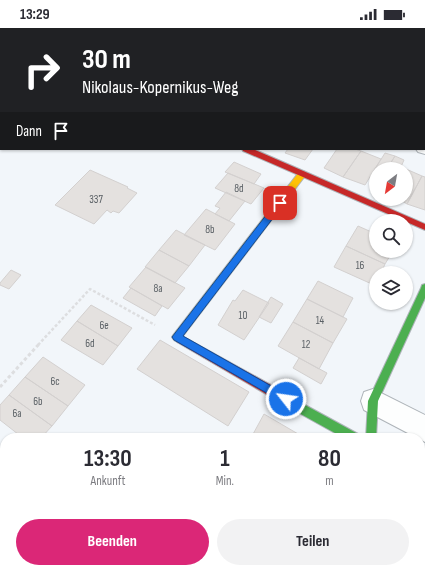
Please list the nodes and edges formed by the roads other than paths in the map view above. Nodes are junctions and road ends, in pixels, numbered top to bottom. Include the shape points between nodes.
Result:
1 (248, 150) edge
2 (302, 174) junction
3 (425, 226) edge
4 (425, 288) edge
5 (373, 401) junction
6 (425, 429) edge
7 (345, 433) edge
8 (370, 433) edge

1 - 2 street
2 - 3 street
2 - 7 street via 177,337
4 - 5 street
5 - 6 street
5 - 8 street

